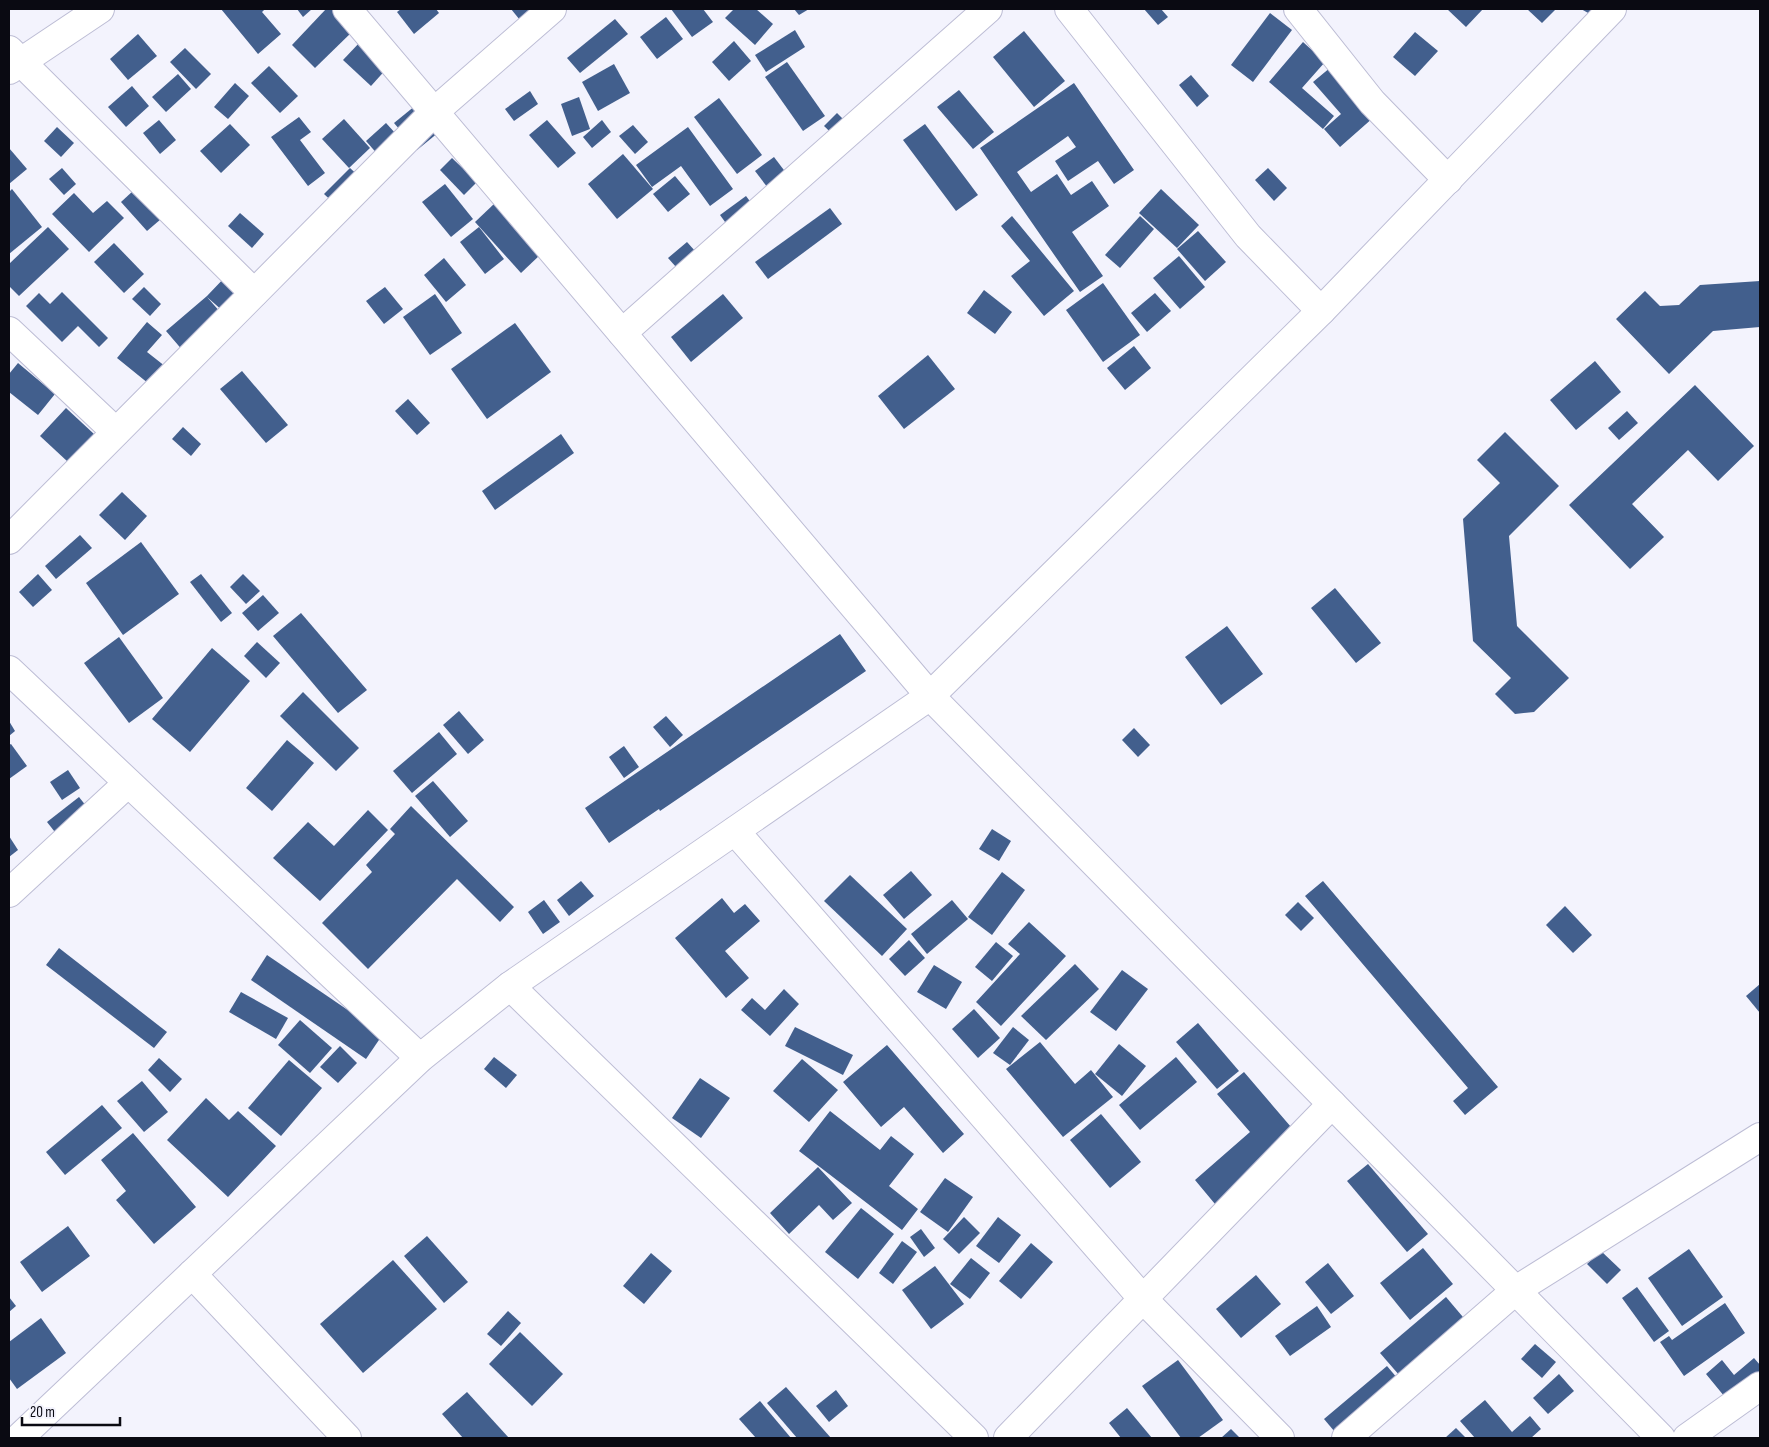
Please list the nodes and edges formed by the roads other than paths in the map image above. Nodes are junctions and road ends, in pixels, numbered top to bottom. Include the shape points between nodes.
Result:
1 (100, 9) edge
2 (347, 9) edge
3 (552, 9) edge
4 (988, 9) edge
5 (1069, 9) edge
6 (1298, 9) edge
7 (1612, 9) edge
8 (13, 61) edge
9 (434, 112) junction
10 (1448, 180) junction
11 (254, 293) junction
12 (1321, 312) junction
13 (9, 331) edge
14 (622, 333) junction
15 (116, 432) junction
16 (9, 540) edge
17 (9, 670) edge
18 (930, 696) junction
19 (128, 784) junction
20 (735, 831) junction
21 (9, 893) edge
22 (510, 986) junction
23 (420, 1058) junction
24 (1332, 1104) junction
25 (1760, 1137) edge
26 (192, 1274) junction
27 (1516, 1290) junction
28 (1143, 1299) junction
29 (1760, 1386) edge
30 (20, 1438) edge
31 (347, 1438) edge
32 (974, 1438) edge
33 (1008, 1438) edge
34 (1280, 1438) edge
35 (1346, 1438) edge
36 (1661, 1438) edge
37 (1687, 1438) edge

1 - 8 street
2 - 9 street
3 - 9 street
4 - 14 street
5 - 12 street via 1248,236
6 - 10 street via 1372,102
7 - 10 street
8 - 11 street
9 - 11 street
9 - 14 street
10 - 12 street
11 - 15 street
12 - 18 street
13 - 15 street
14 - 18 street
15 - 16 street
17 - 19 street
18 - 20 street
18 - 24 street
19 - 21 street
19 - 23 street
20 - 22 street
20 - 28 street
22 - 23 street
22 - 32 street
23 - 26 street
24 - 27 street
24 - 28 street
25 - 27 street
26 - 30 street
26 - 31 street
27 - 35 street
27 - 36 street
28 - 33 street
28 - 34 street
29 - 37 street

